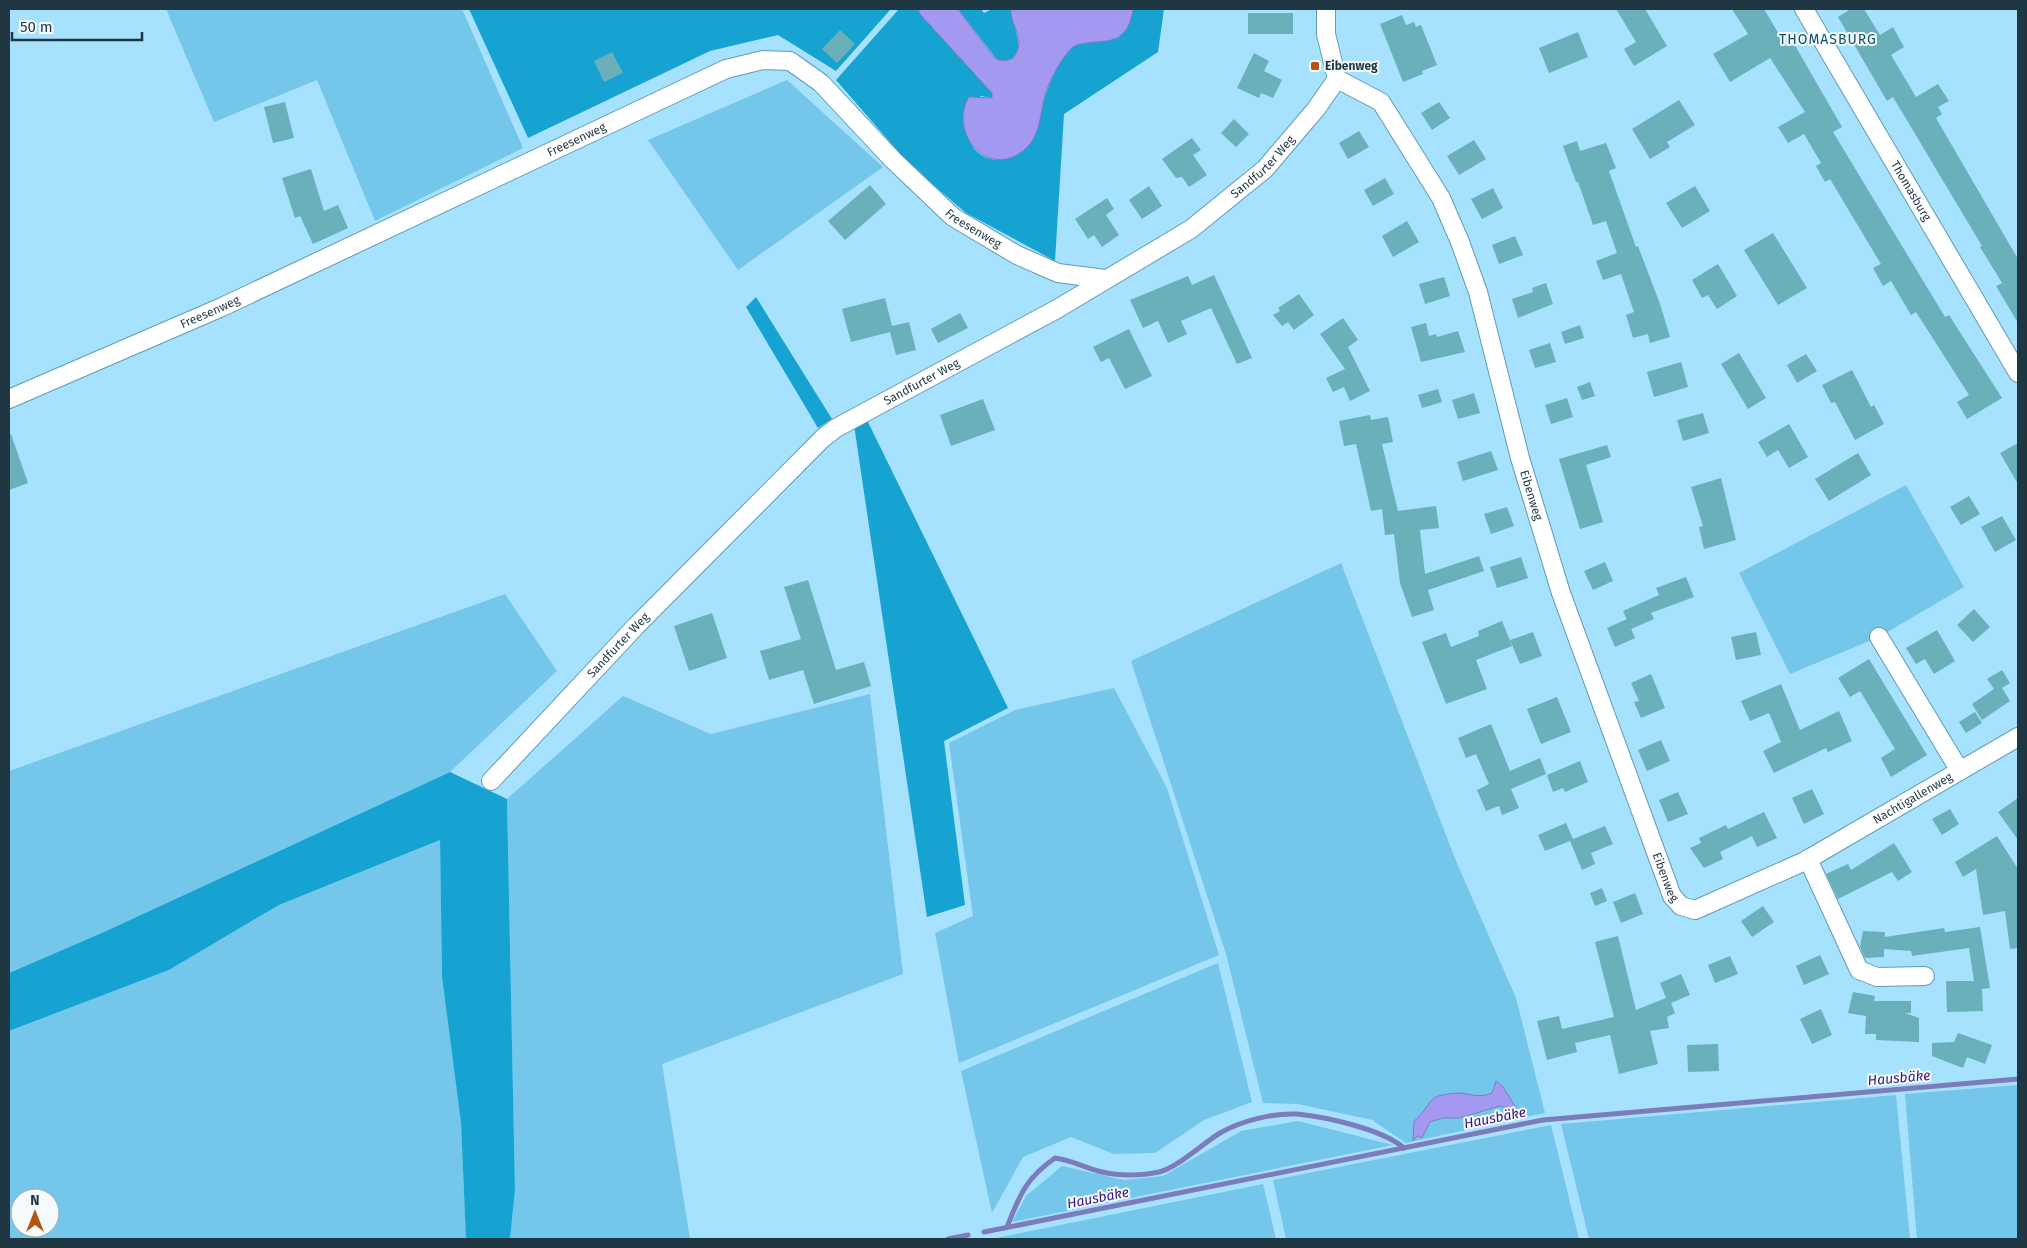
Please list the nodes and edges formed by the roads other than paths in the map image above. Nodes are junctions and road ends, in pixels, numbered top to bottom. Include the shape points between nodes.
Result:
1 (1326, 9) edge
2 (1804, 9) edge
3 (1337, 78) junction
4 (1105, 279) junction
5 (2018, 373) edge
6 (9, 399) edge
7 (1879, 637) dead end
8 (2018, 737) edge
9 (1960, 771) junction
10 (492, 781) dead end
11 (1808, 859) junction
12 (1715, 903) joint
13 (1925, 976) dead end

1 - 3 street via 1326,34
2 - 5 street, Thomasburg
3 - 4 street, Sandfurter Weg via 1316,109 1265,169 1191,229
3 - 12 street, Eibenweg via 1381,102 1441,198 1478,292 1543,540 1652,845 1672,896 1681,906 1695,910
4 - 6 street, Freesenweg via 1058,273 1017,255 953,217 893,160 821,82 790,61 763,60 726,69 231,303
4 - 10 street, Sandfurter Weg via 992,346 836,428 823,438 636,626
7 - 9 street
8 - 9 street, Nachtigallenweg
9 - 11 street, Nachtigallenweg
11 - 12 street, Nachtigallenweg
11 - 13 street via 1859,970 1877,977

